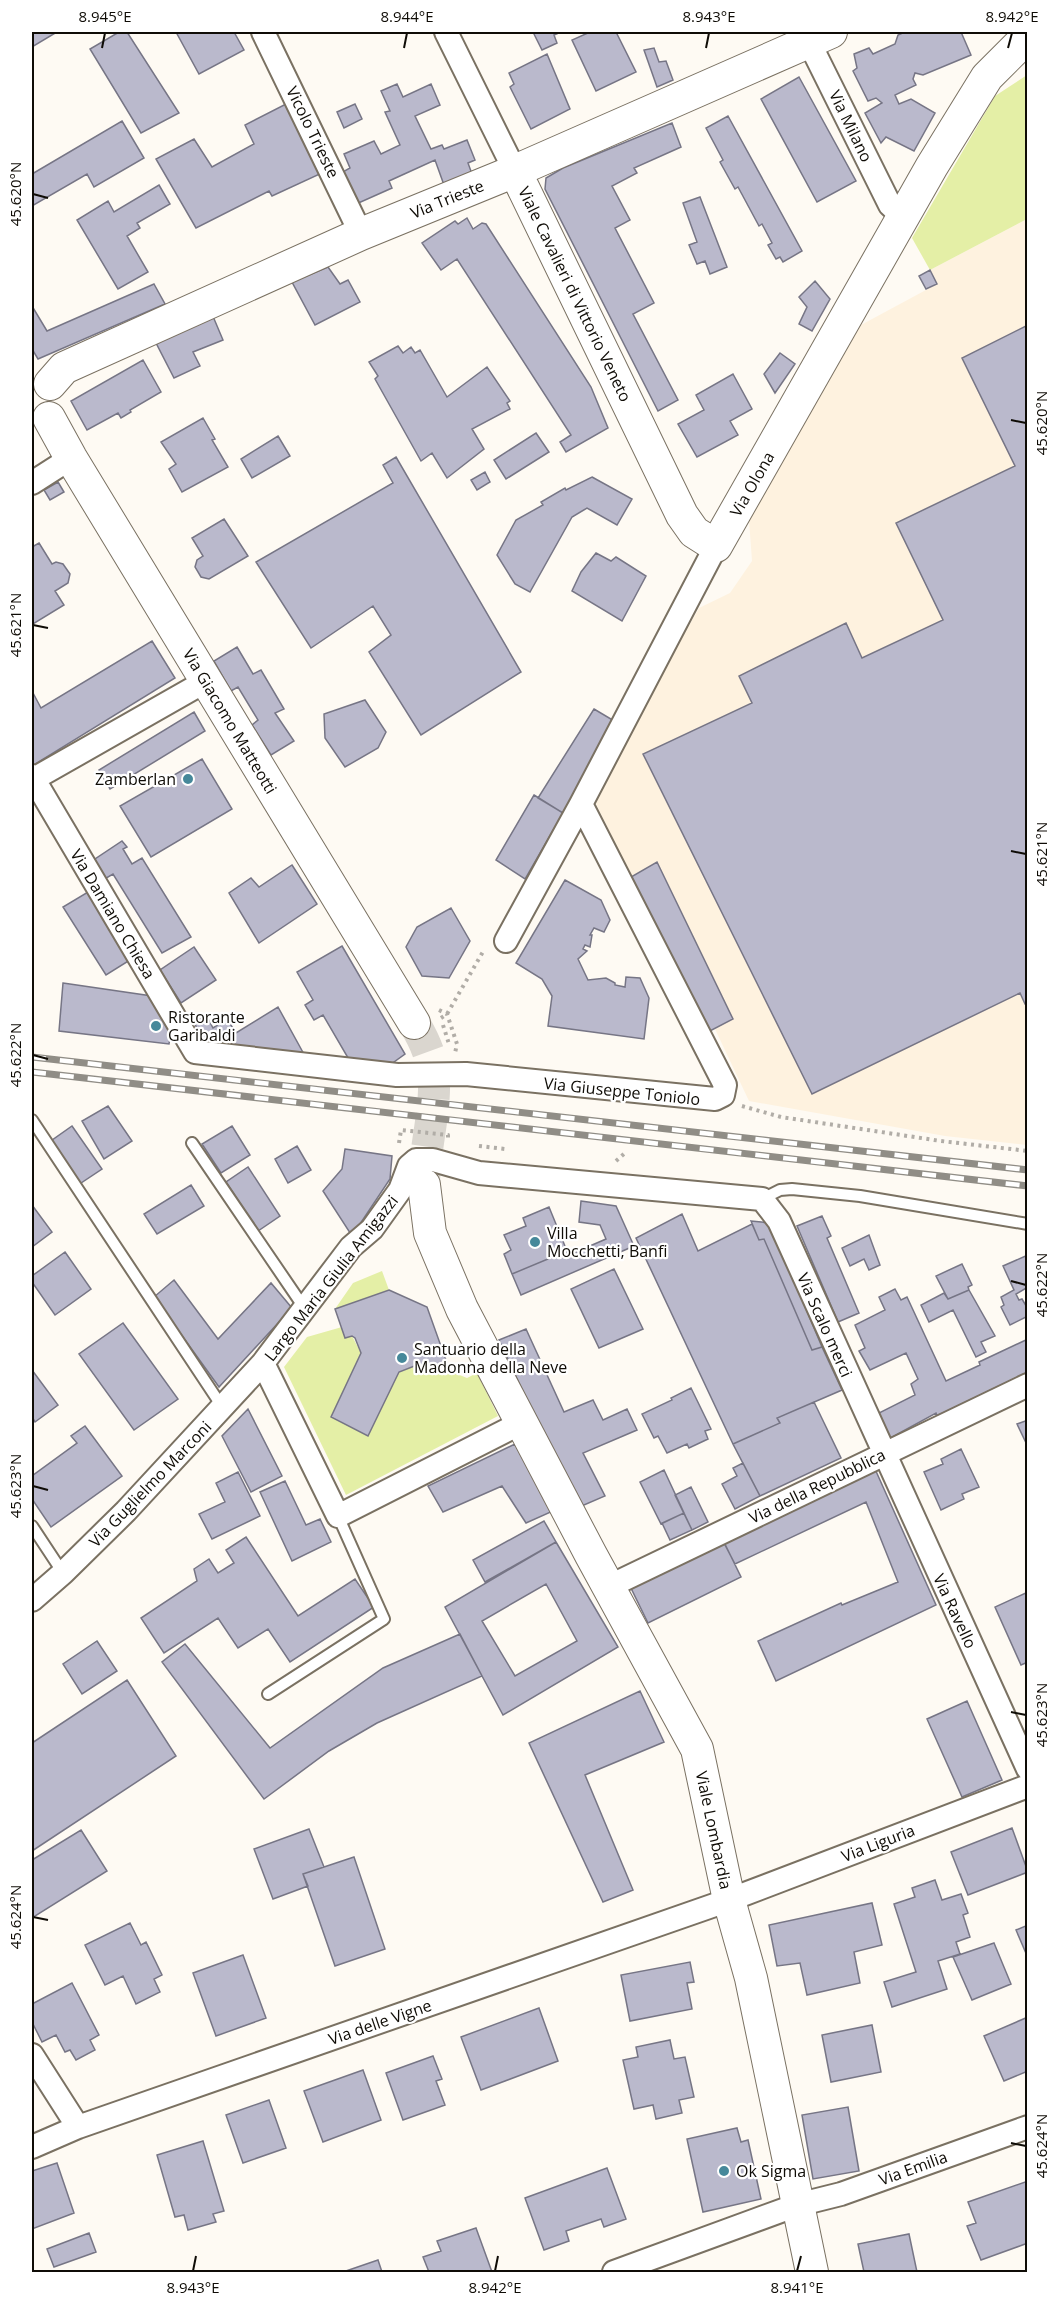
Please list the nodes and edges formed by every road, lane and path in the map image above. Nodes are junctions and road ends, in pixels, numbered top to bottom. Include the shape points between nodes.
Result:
1 (263, 32) edge
2 (446, 32) edge
3 (814, 34) edge
4 (1021, 40) edge
5 (515, 171) junction
6 (904, 218) junction
7 (361, 234) junction
8 (48, 377) edge
9 (40, 420) edge
10 (71, 458) junction
11 (32, 483) edge
12 (716, 546) junction
13 (206, 681) junction
14 (32, 778) edge
15 (581, 804) junction
16 (496, 944) joint
17 (427, 1020) junction
18 (449, 1044) dead end
19 (195, 1052) joint
20 (723, 1095) junction
21 (32, 1120) edge
22 (192, 1143) dead end
23 (1028, 1151) edge
24 (424, 1185) tunnel mouth
25 (762, 1199) junction
26 (1028, 1224) edge
27 (305, 1309) junction
28 (263, 1364) junction
29 (1028, 1385) edge
30 (223, 1408) junction
31 (522, 1423) junction
32 (883, 1454) junction
33 (338, 1516) junction
34 (32, 1526) edge
35 (63, 1573) junction
36 (608, 1587) junction
37 (32, 1600) edge
38 (268, 1694) dead end
39 (1028, 1769) edge
40 (1028, 1786) edge
41 (729, 1900) junction
42 (32, 2055) edge
43 (78, 2127) junction
44 (1028, 2127) edge
45 (32, 2147) edge
46 (797, 2205) junction
47 (614, 2272) edge
48 (812, 2272) edge

1 - 7 street, Vicolo Trieste
2 - 5 street, Viale Cavalieri di Vittorio Veneto
3 - 5 street, Via Trieste
3 - 6 street, Via Milano via 890,205
4 - 6 street, Via Olona via 987,77
5 - 7 street, Via Trieste
5 - 12 street, Viale Cavalieri di Vittorio Veneto via 682,515 694,532
6 - 12 street, Via Olona
7 - 8 street, Via Trieste
8 - 9 street via 58,401 54,413
9 - 10 street, Via Giacomo Matteotti
10 - 11 street
10 - 13 street, Via Giacomo Matteotti
12 - 15 street, Via Olona
13 - 14 street
13 - 17 street, Via Giacomo Matteotti
14 - 19 street, Via Damiano Chiesa
15 - 16 street, Via Olona
15 - 20 street, Via Giuseppe Toniolo via 725,1085
16 - 17 path via 447,1014
17 - 18 path
19 - 20 street, Via Giuseppe Toniolo via 397,1075 466,1074 706,1100
20 - 23 path via 739,1105 781,1117
21 - 30 lane
22 - 27 lane
24 - 31 street, Largo Maria Giulia Amigazzi via 430,1233 462,1309
25 - 26 lane via 792,1189 860,1196
25 - 27 street, Largo Maria Giulia Amigazzi via 478,1173 433,1160 416,1160 372,1229 351,1247
25 - 32 street, Via Scalo merci via 778,1221
27 - 28 street, Largo Maria Giulia Amigazzi
28 - 30 street, Via Guglielmo Marconi
28 - 33 street, Largo Maria Giulia Amigazzi
29 - 32 street, Via della Repubblica
30 - 35 street, Via Guglielmo Marconi
31 - 33 street
31 - 36 street, Viale Lombardia
32 - 36 street, Via della Repubblica
32 - 39 street, Via Ravello
33 - 38 lane, Largo Maria Giulia Amigazzi via 384,1619
34 - 35 lane
35 - 37 street, Via Guglielmo Marconi
36 - 41 street, Viale Lombardia via 697,1749
40 - 41 street, Via Liguria
41 - 43 street, Via delle Vigne
41 - 46 street, Viale Lombardia via 751,1978
42 - 43 street
43 - 45 street, Via delle Vigne
44 - 46 street, Via Emilia via 841,2194
46 - 47 street, Via Emilia
46 - 48 street, Viale Lombardia

